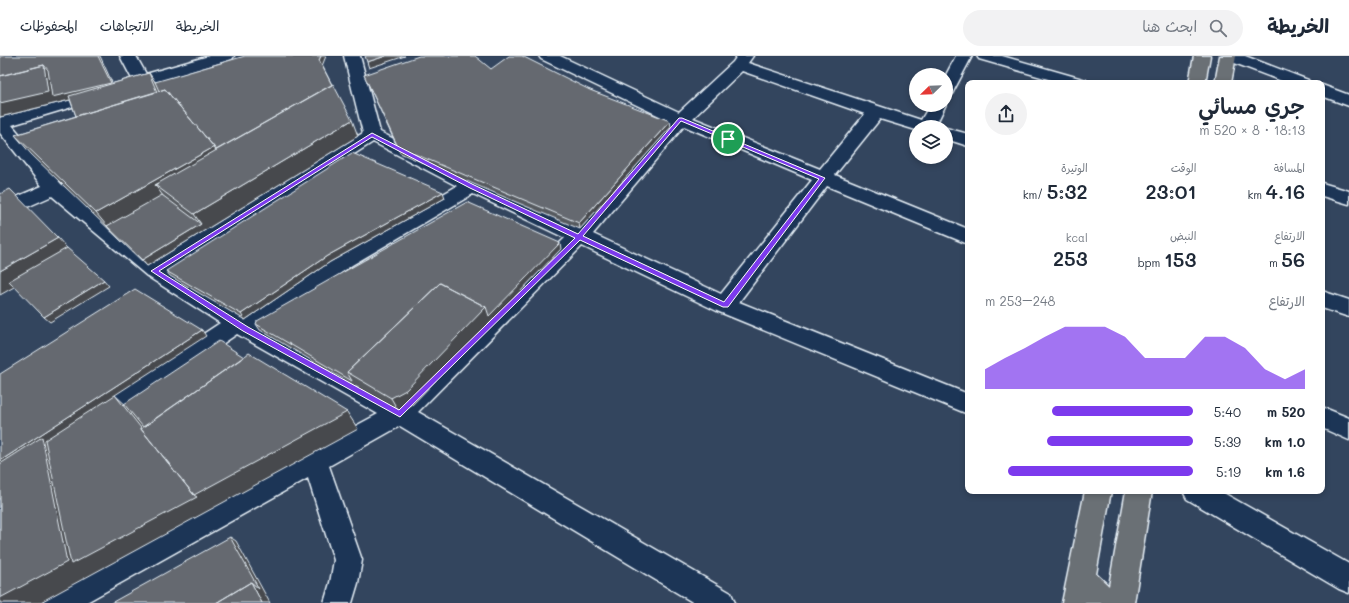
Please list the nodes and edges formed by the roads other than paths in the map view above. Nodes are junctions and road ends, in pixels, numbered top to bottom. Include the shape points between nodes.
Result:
1 (128, 56) edge
2 (226, 56) edge
3 (352, 56) edge
4 (547, 56) edge
5 (962, 56) edge
6 (985, 56) edge
7 (1202, 56) edge
8 (1229, 56) edge
9 (742, 61) edge
10 (953, 75) edge
11 (1069, 80) edge
12 (1198, 80) edge
13 (1224, 80) edge
14 (1294, 80) edge
15 (142, 81) junction
16 (1325, 91) edge
17 (1349, 100) edge
18 (876, 112) junction
19 (680, 119) junction
20 (909, 122) edge
21 (0, 123) edge
22 (372, 135) junction
23 (953, 135) edge
24 (965, 139) edge
25 (823, 178) junction
26 (472, 186) junction
27 (54, 188) junction
28 (1325, 190) edge
29 (1349, 198) edge
30 (0, 212) edge
31 (965, 236) edge
32 (579, 237) junction
33 (154, 271) junction
34 (1325, 300) edge
35 (726, 305) junction
36 (1349, 309) edge
37 (241, 326) junction
38 (965, 403) edge
39 (400, 414) junction
40 (1325, 418) edge
41 (79, 428) edge
42 (1349, 429) edge
43 (315, 461) junction
44 (1097, 494) edge
45 (1138, 494) edge
46 (1201, 494) edge
47 (1349, 579) edge
48 (1079, 591) edge
49 (57, 603) edge
50 (338, 603) edge
51 (721, 603) edge
52 (1106, 603) edge
53 (1120, 603) edge

1 - 15 street
2 - 15 street
3 - 22 street
4 - 19 street
5 - 10 street
6 - 11 street
7 - 12 main road
8 - 13 main road
8 - 14 street
9 - 18 street
9 - 19 street
15 - 21 street
16 - 17 street
18 - 20 street
18 - 25 street
19 - 25 street
19 - 32 street
21 - 27 street
22 - 26 street
22 - 33 street
23 - 24 street
25 - 31 street
25 - 35 street
26 - 32 street
26 - 37 street via 345,260
27 - 30 street
27 - 33 street
28 - 29 street
32 - 35 street
32 - 39 street
33 - 37 street
34 - 36 street
35 - 38 street
37 - 39 street
37 - 41 street
39 - 43 street
39 - 51 street
40 - 42 street
43 - 49 street
43 - 50 street via 348,560
44 - 48 main road
45 - 53 main road
46 - 47 street
48 - 52 main road

